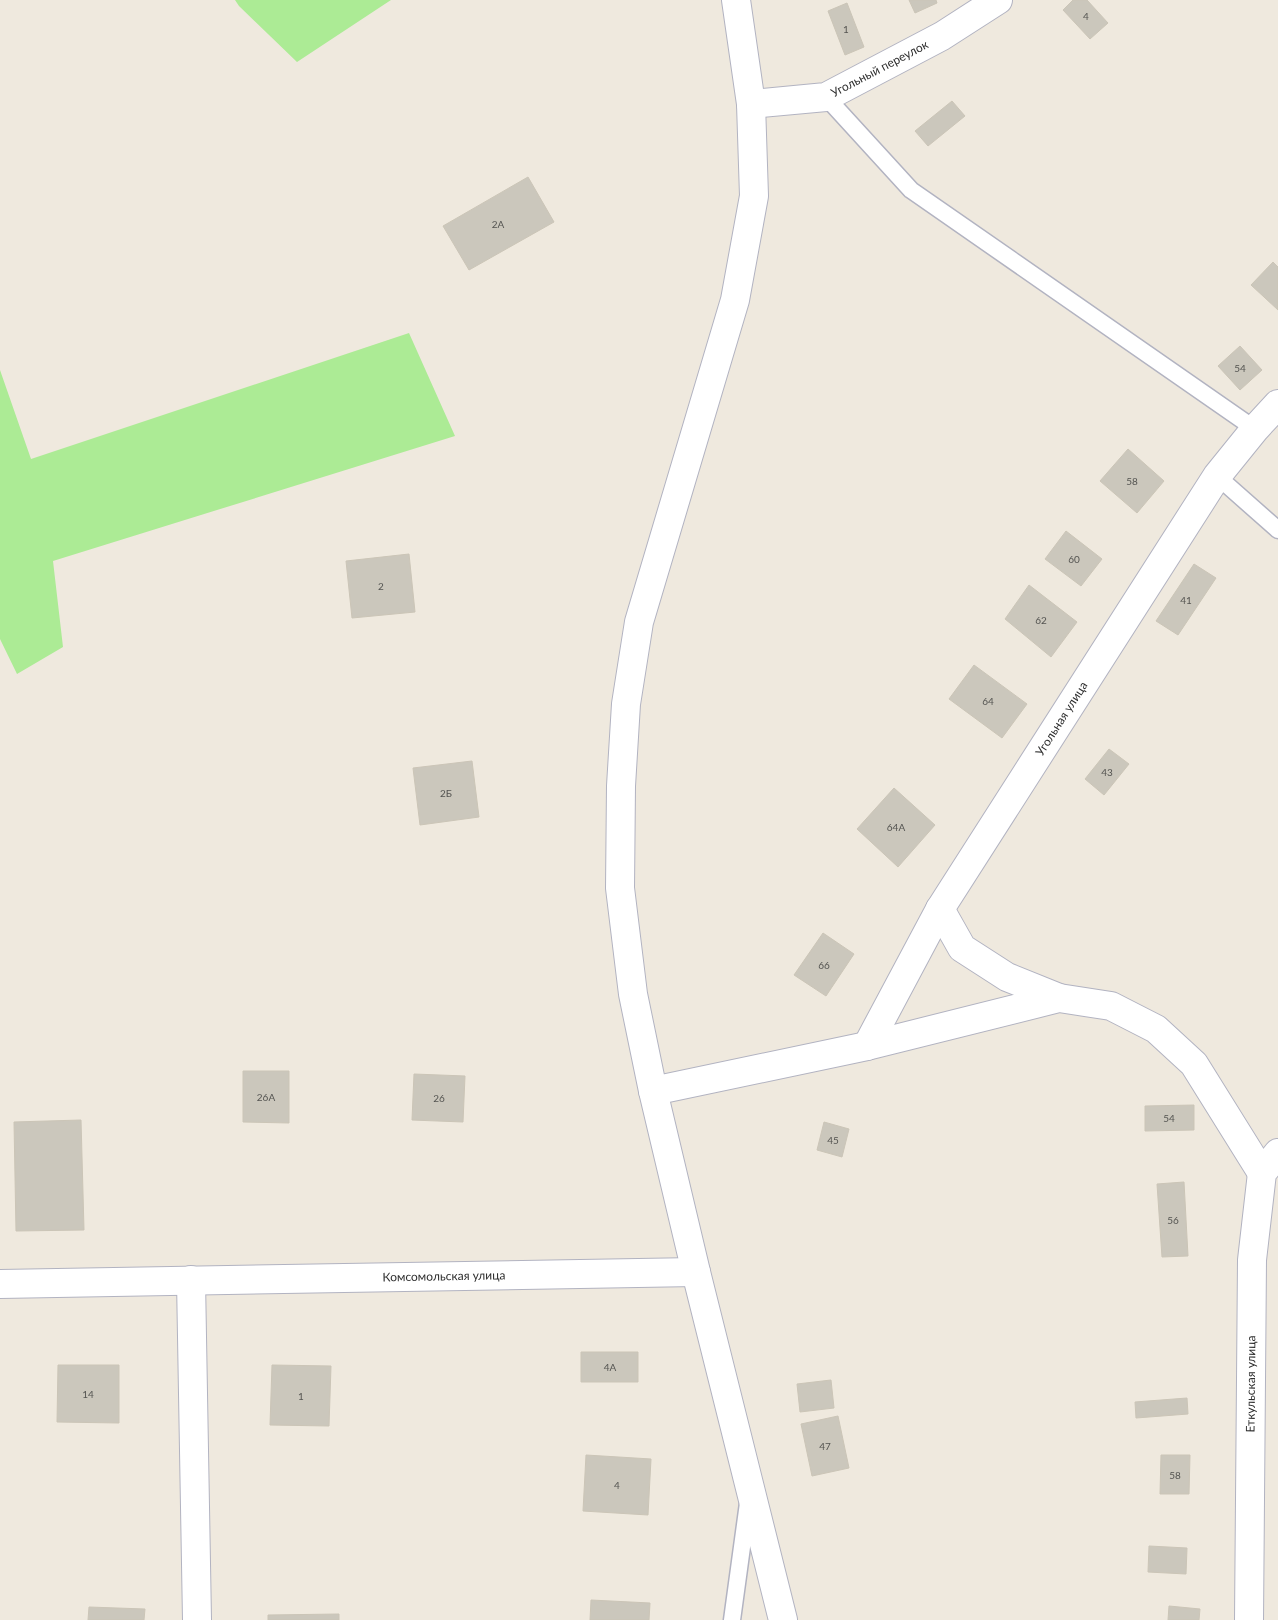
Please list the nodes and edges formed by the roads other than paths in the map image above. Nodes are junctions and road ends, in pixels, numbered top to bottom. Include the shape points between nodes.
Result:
1 (736, 0) edge
2 (998, 0) edge
3 (826, 97) junction
4 (751, 104) junction
5 (1278, 404) edge
6 (1255, 429) junction
7 (1218, 476) junction
8 (1278, 530) edge
9 (940, 909) junction
10 (1059, 998) junction
11 (867, 1046) junction
12 (653, 1091) junction
13 (1270, 1163) edge
14 (696, 1272) junction
15 (191, 1280) junction
16 (0, 1284) edge
17 (750, 1489) junction
18 (196, 1620) edge
19 (732, 1620) edge
20 (783, 1620) edge
21 (1249, 1620) edge

1 - 4 street
2 - 3 street, Угольный переулок via 942,36
3 - 4 street, Угольный переулок
3 - 6 lane via 911,190
4 - 12 street via 754,196 735,300 639,622 626,704 620,888 633,994
5 - 6 street, Угольная улица
6 - 7 street, Угольная улица
7 - 8 lane
7 - 9 street, Угольная улица
9 - 10 street via 962,948 1007,977
9 - 11 street, Угольная улица
10 - 11 street
10 - 13 street via 1111,1006 1156,1029 1194,1064
11 - 12 street
12 - 14 street
13 - 21 street, Еткульская улица via 1252,1260
14 - 15 street, Комсомольская улица
14 - 17 street
15 - 16 street, Комсомольская улица
15 - 18 street
17 - 19 lane
17 - 20 street

